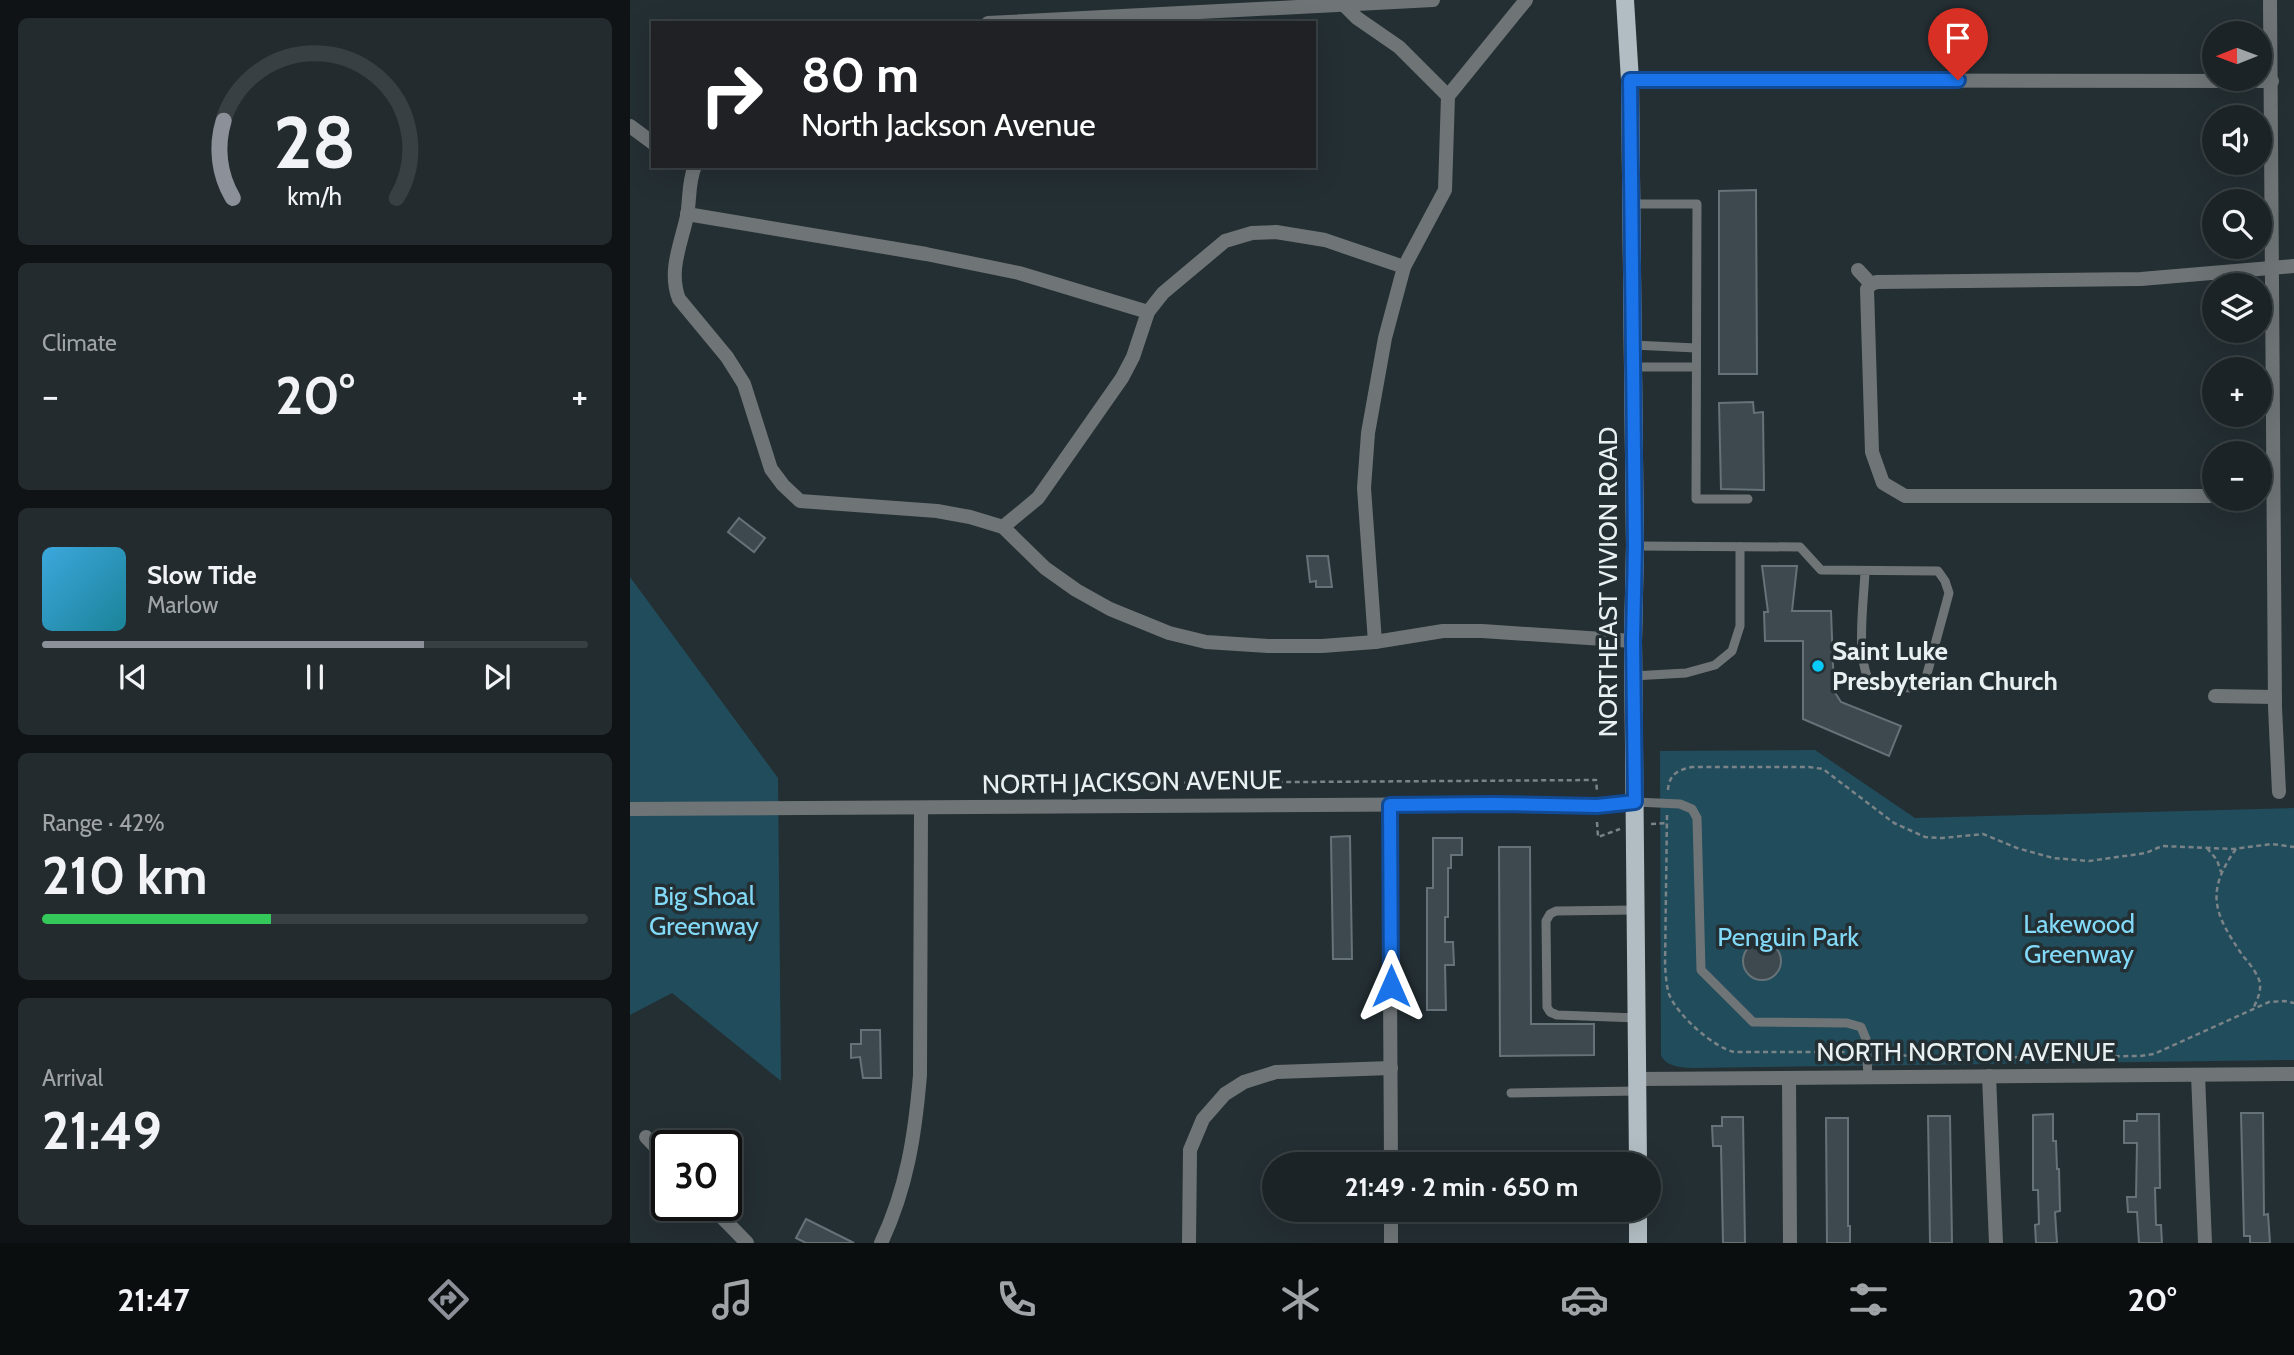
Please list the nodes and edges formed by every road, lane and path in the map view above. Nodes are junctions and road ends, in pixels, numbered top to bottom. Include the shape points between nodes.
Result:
1 (1433, 0) edge
2 (1526, 0) edge
3 (1625, 0) edge
4 (2270, 0) edge
5 (1345, 6) junction
6 (1030, 21) edge
7 (2271, 21) edge
8 (1630, 80) junction
9 (2202, 81) edge
10 (2272, 81) edge
11 (1448, 96) junction
12 (630, 127) edge
13 (651, 142) edge
14 (690, 168) edge
15 (1632, 204) junction
16 (687, 214) junction
17 (2273, 266) junction
18 (2294, 266) edge
19 (1404, 267) junction
20 (1858, 271) dead end
21 (1871, 284) junction
22 (1148, 313) junction
23 (1633, 345) junction
24 (1696, 348) junction
25 (1633, 367) junction
26 (1696, 367) junction
27 (2268, 441) edge
28 (2202, 496) edge
29 (1748, 499) dead end
30 (2267, 511) edge
31 (1003, 527) junction
32 (1635, 546) junction
33 (1740, 547) junction
34 (1865, 570) junction
35 (1633, 640) junction
36 (1375, 642) junction
37 (1633, 676) junction
38 (2215, 696) dead end
39 (2275, 697) junction
40 (1134, 791) dead end
41 (2279, 792) dead end
42 (1597, 796) dead end
43 (1635, 802) junction
44 (1667, 803) junction
45 (1390, 805) junction
46 (630, 809) edge
47 (921, 809) junction
48 (1667, 822) dead end
49 (1597, 825) dead end
50 (1604, 833) dead end
51 (2294, 847) edge
52 (2206, 848) junction
53 (2236, 848) junction
54 (2221, 872) junction
55 (1636, 910) junction
56 (2294, 1003) edge
57 (2253, 1009) junction
58 (1637, 1017) junction
59 (1867, 1052) junction
60 (1391, 1069) junction
61 (2294, 1074) edge
62 (2198, 1075) junction
63 (1989, 1076) junction
64 (1868, 1077) junction
65 (1789, 1078) junction
66 (1637, 1085) junction
67 (1511, 1093) dead end
68 (646, 1137) dead end
69 (651, 1142) edge
70 (1391, 1152) edge
71 (1638, 1152) edge
72 (726, 1221) edge
73 (1391, 1222) edge
74 (1638, 1222) edge
75 (747, 1243) edge
76 (881, 1243) edge
77 (1189, 1243) edge
78 (1391, 1243) edge
79 (1638, 1243) edge
80 (1790, 1243) edge
81 (1996, 1243) edge
82 (2205, 1243) edge

1 - 5 street
2 - 11 street
3 - 8 main road, NORTHEAST VIVION ROAD
4 - 7 street
5 - 6 street
5 - 11 street via 1399,47
8 - 9 street
8 - 15 main road, NORTHEAST VIVION ROAD
10 - 17 street
11 - 19 street via 1445,190
12 - 13 street
14 - 16 street
15 - 23 main road, NORTHEAST VIVION ROAD
15 - 24 lane via 1697,204
16 - 22 street via 1019,273
16 - 31 street via 676,260 679,299 727,356 744,384 771,469 783,485 800,501 937,511
17 - 18 street
17 - 21 street via 2141,279
17 - 27 street
19 - 22 street via 1325,240 1252,233 1225,240 1163,293
19 - 36 street via 1368,433 1364,488
20 - 21 street
21 - 28 street via 1867,289 1872,452 1883,483 1905,496
22 - 31 street via 1122,378 1038,498
23 - 24 lane
23 - 25 main road, NORTHEAST VIVION ROAD
24 - 26 lane
25 - 26 lane
25 - 32 main road, NORTHEAST VIVION ROAD
26 - 29 lane via 1696,499
30 - 39 street
31 - 36 street via 1045,568 1076,590 1169,632 1206,642 1268,646
32 - 33 lane
32 - 35 main road, NORTHEAST VIVION ROAD
33 - 34 lane via 1800,547 1821,570
33 - 37 lane via 1740,626 1732,650 1715,665 1686,673
34 - 34 lane via 1937,571 1945,580 1949,593 1924,685 1873,687 1869,682 1862,664
35 - 36 street via 1443,631
35 - 37 main road, NORTHEAST VIVION ROAD
37 - 43 main road, NORTHEAST VIVION ROAD
38 - 39 street
39 - 41 street
40 - 42 path via 1152,783 1596,780
43 - 44 lane
43 - 45 street, NORTH JACKSON AVENUE via 1597,806
43 - 55 main road, NORTHEAST VIVION ROAD
44 - 52 path via 1668,784 1679,770 1809,767 1823,769 1894,823 1925,837 1983,834 2053,858 2089,861 2146,853 2162,846
44 - 59 lane via 1692,809 1697,818 1701,970 1752,1022 1847,1023 1861,1027
45 - 47 street, NORTH JACKSON AVENUE
45 - 60 street
46 - 47 street, NORTH JACKSON AVENUE
47 - 76 street via 917,1115 902,1195
48 - 59 path via 1665,966 1668,991 1684,1017 1721,1049 1734,1052
49 - 50 path via 1598,837
51 - 53 path
52 - 53 path
52 - 54 path
53 - 54 path
54 - 57 path via 2216,890 2224,928 2260,980
55 - 58 main road, NORTHEAST VIVION ROAD
55 - 58 lane via 1550,914 1546,921 1546,1007 1556,1015
56 - 57 path via 2269,1002
57 - 59 path via 2154,1054 2140,1056 1934,1058
58 - 66 main road, NORTHEAST VIVION ROAD
59 - 64 lane
60 - 70 street
60 - 77 street via 1265,1074 1225,1094 1198,1128 1190,1150
61 - 62 street, NORTH NORTON AVENUE
62 - 63 street, NORTH NORTON AVENUE
62 - 82 street
63 - 64 street, NORTH NORTON AVENUE
63 - 81 street
64 - 65 street, NORTH NORTON AVENUE
65 - 66 street, NORTH NORTON AVENUE
65 - 80 street
66 - 67 lane
66 - 71 main road, NORTHEAST VIVION ROAD
68 - 69 street
72 - 75 street
73 - 78 street
74 - 79 main road

